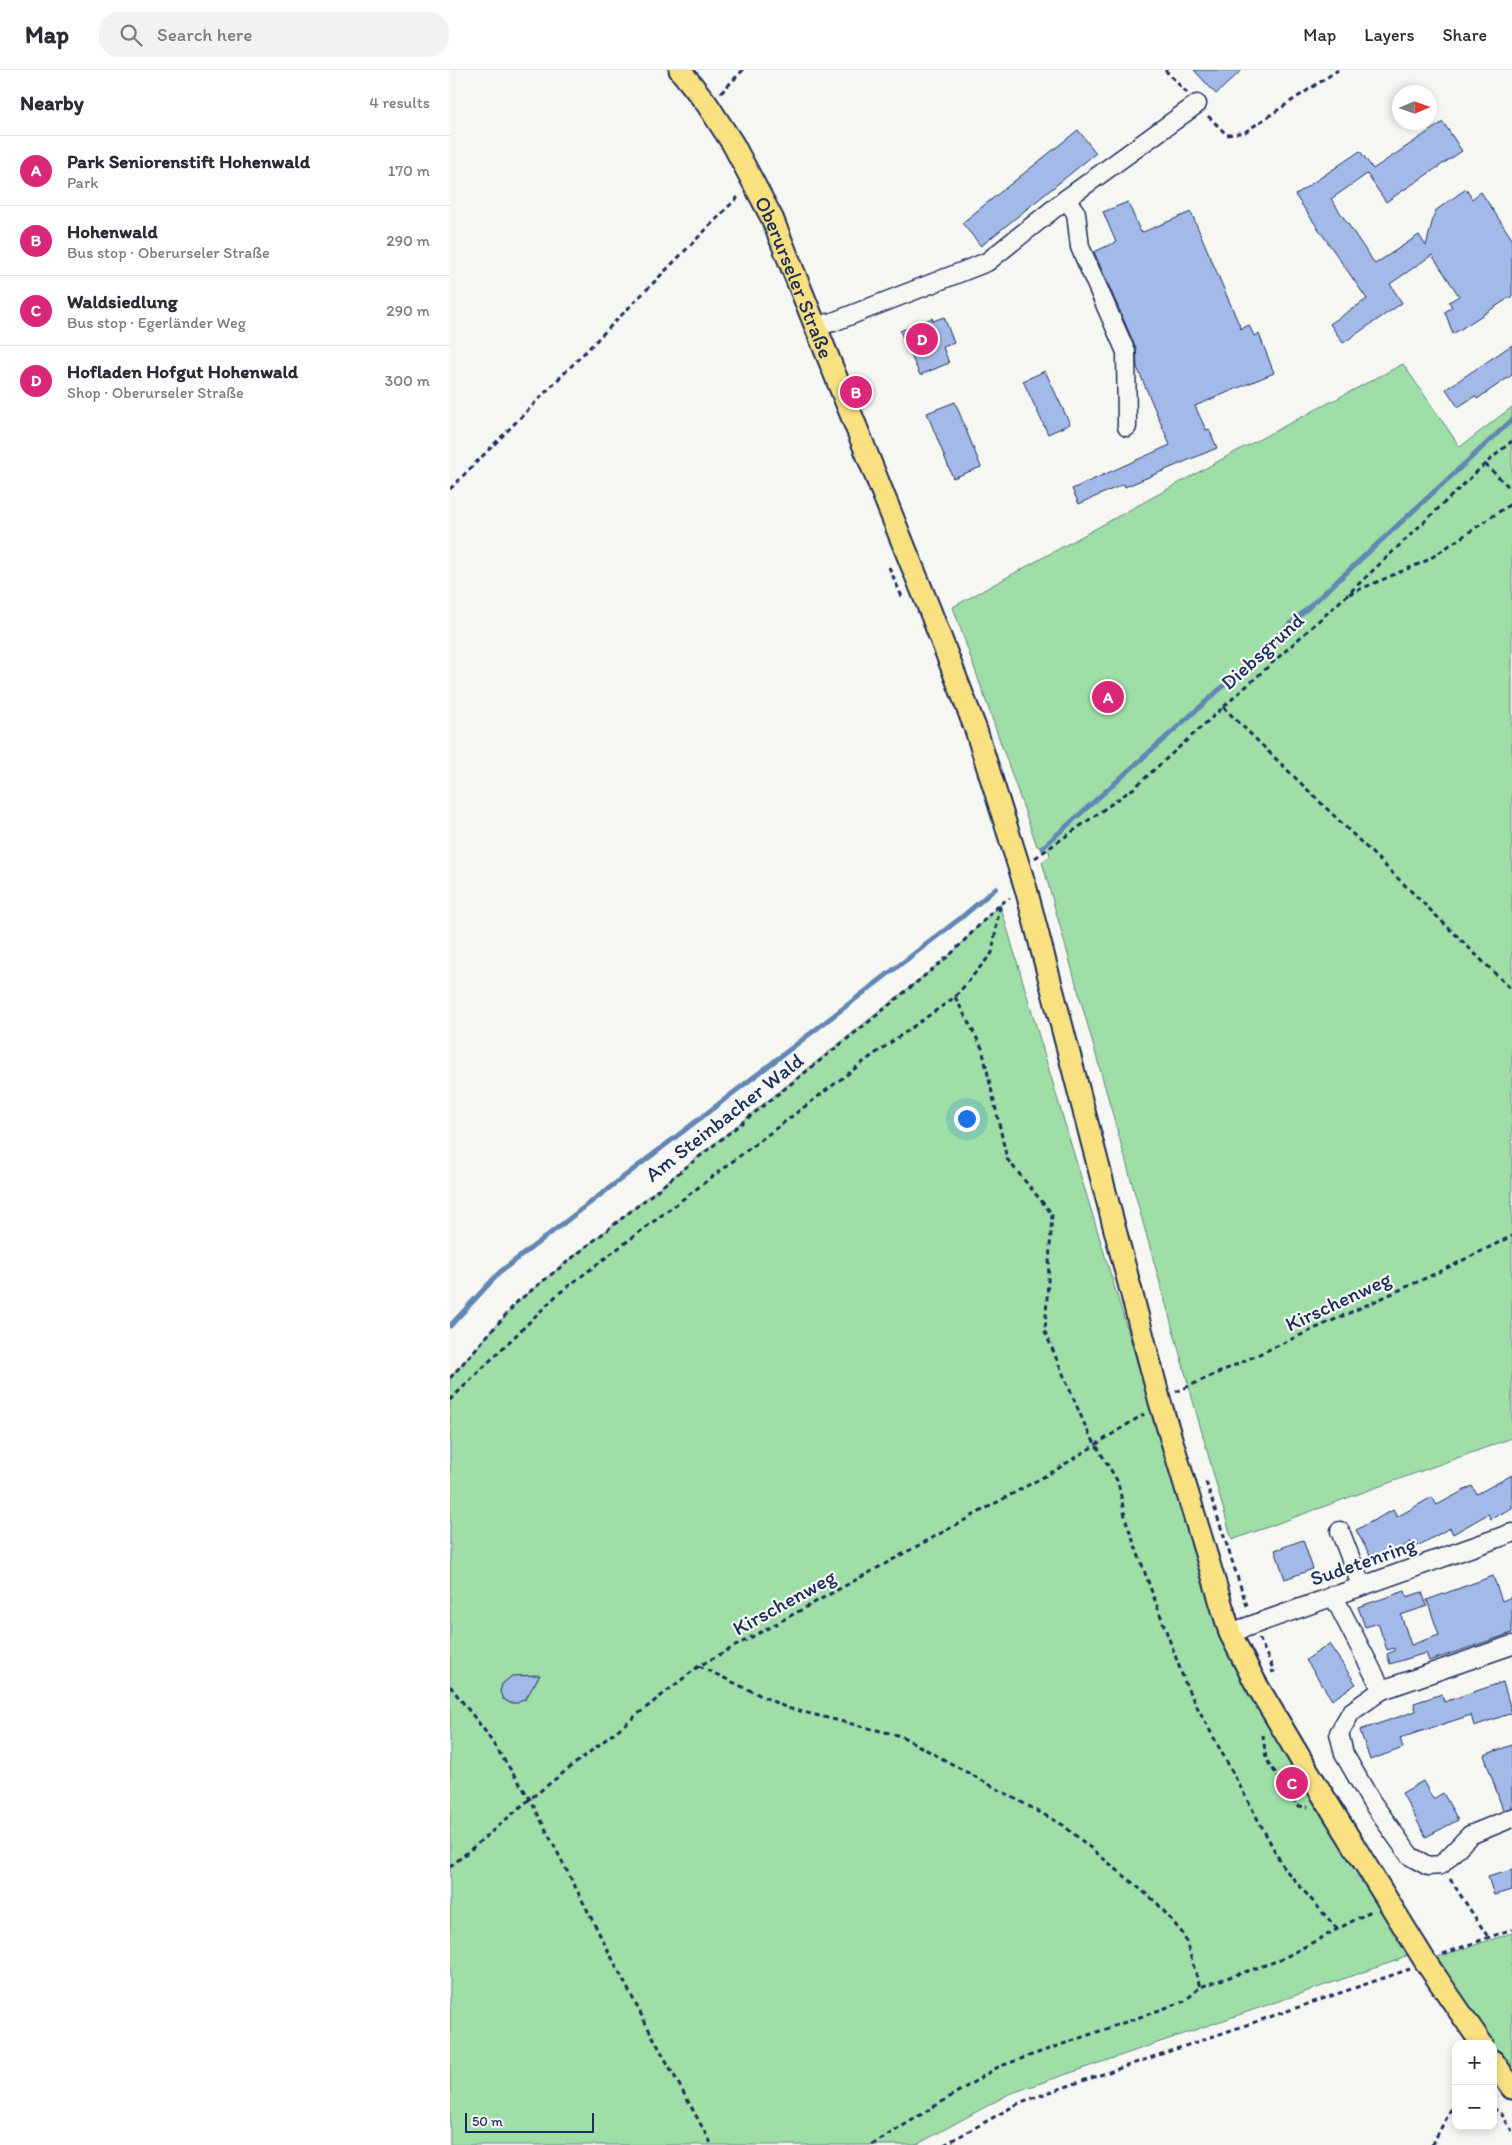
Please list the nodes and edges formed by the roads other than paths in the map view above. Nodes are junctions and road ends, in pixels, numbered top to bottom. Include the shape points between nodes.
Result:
1 (680, 70) edge
2 (1197, 104) road end
3 (1066, 199) junction
4 (816, 326) junction
5 (1127, 427) dead end
6 (1340, 1531) dead end
7 (1512, 1533) edge
8 (1361, 1585) junction
9 (1333, 1595) junction
10 (1230, 1633) junction
11 (1512, 1645) edge
12 (1382, 1690) junction
13 (1512, 1818) edge
14 (1479, 2040) edge
15 (1497, 2067) edge
16 (1512, 2088) edge

1 - 4 main road, Oberurseler Straße via 707,104 755,183
2 - 3 street
3 - 4 street via 987,262
3 - 5 street via 1076,213 1080,247 1126,352
4 - 10 main road, Oberurseler Straße via 976,730 1026,888 1172,1398
6 - 8 street
7 - 8 street, Sudetenring
8 - 9 street, Sudetenring
9 - 10 street, Sudetenring
9 - 12 street
10 - 14 main road, Oberurseler Straße via 1255,1682 1426,1961
11 - 12 street
12 - 13 street via 1351,1712 1338,1733 1344,1754 1371,1801 1410,1856 1428,1866 1441,1865 1470,1835
15 - 16 main road

